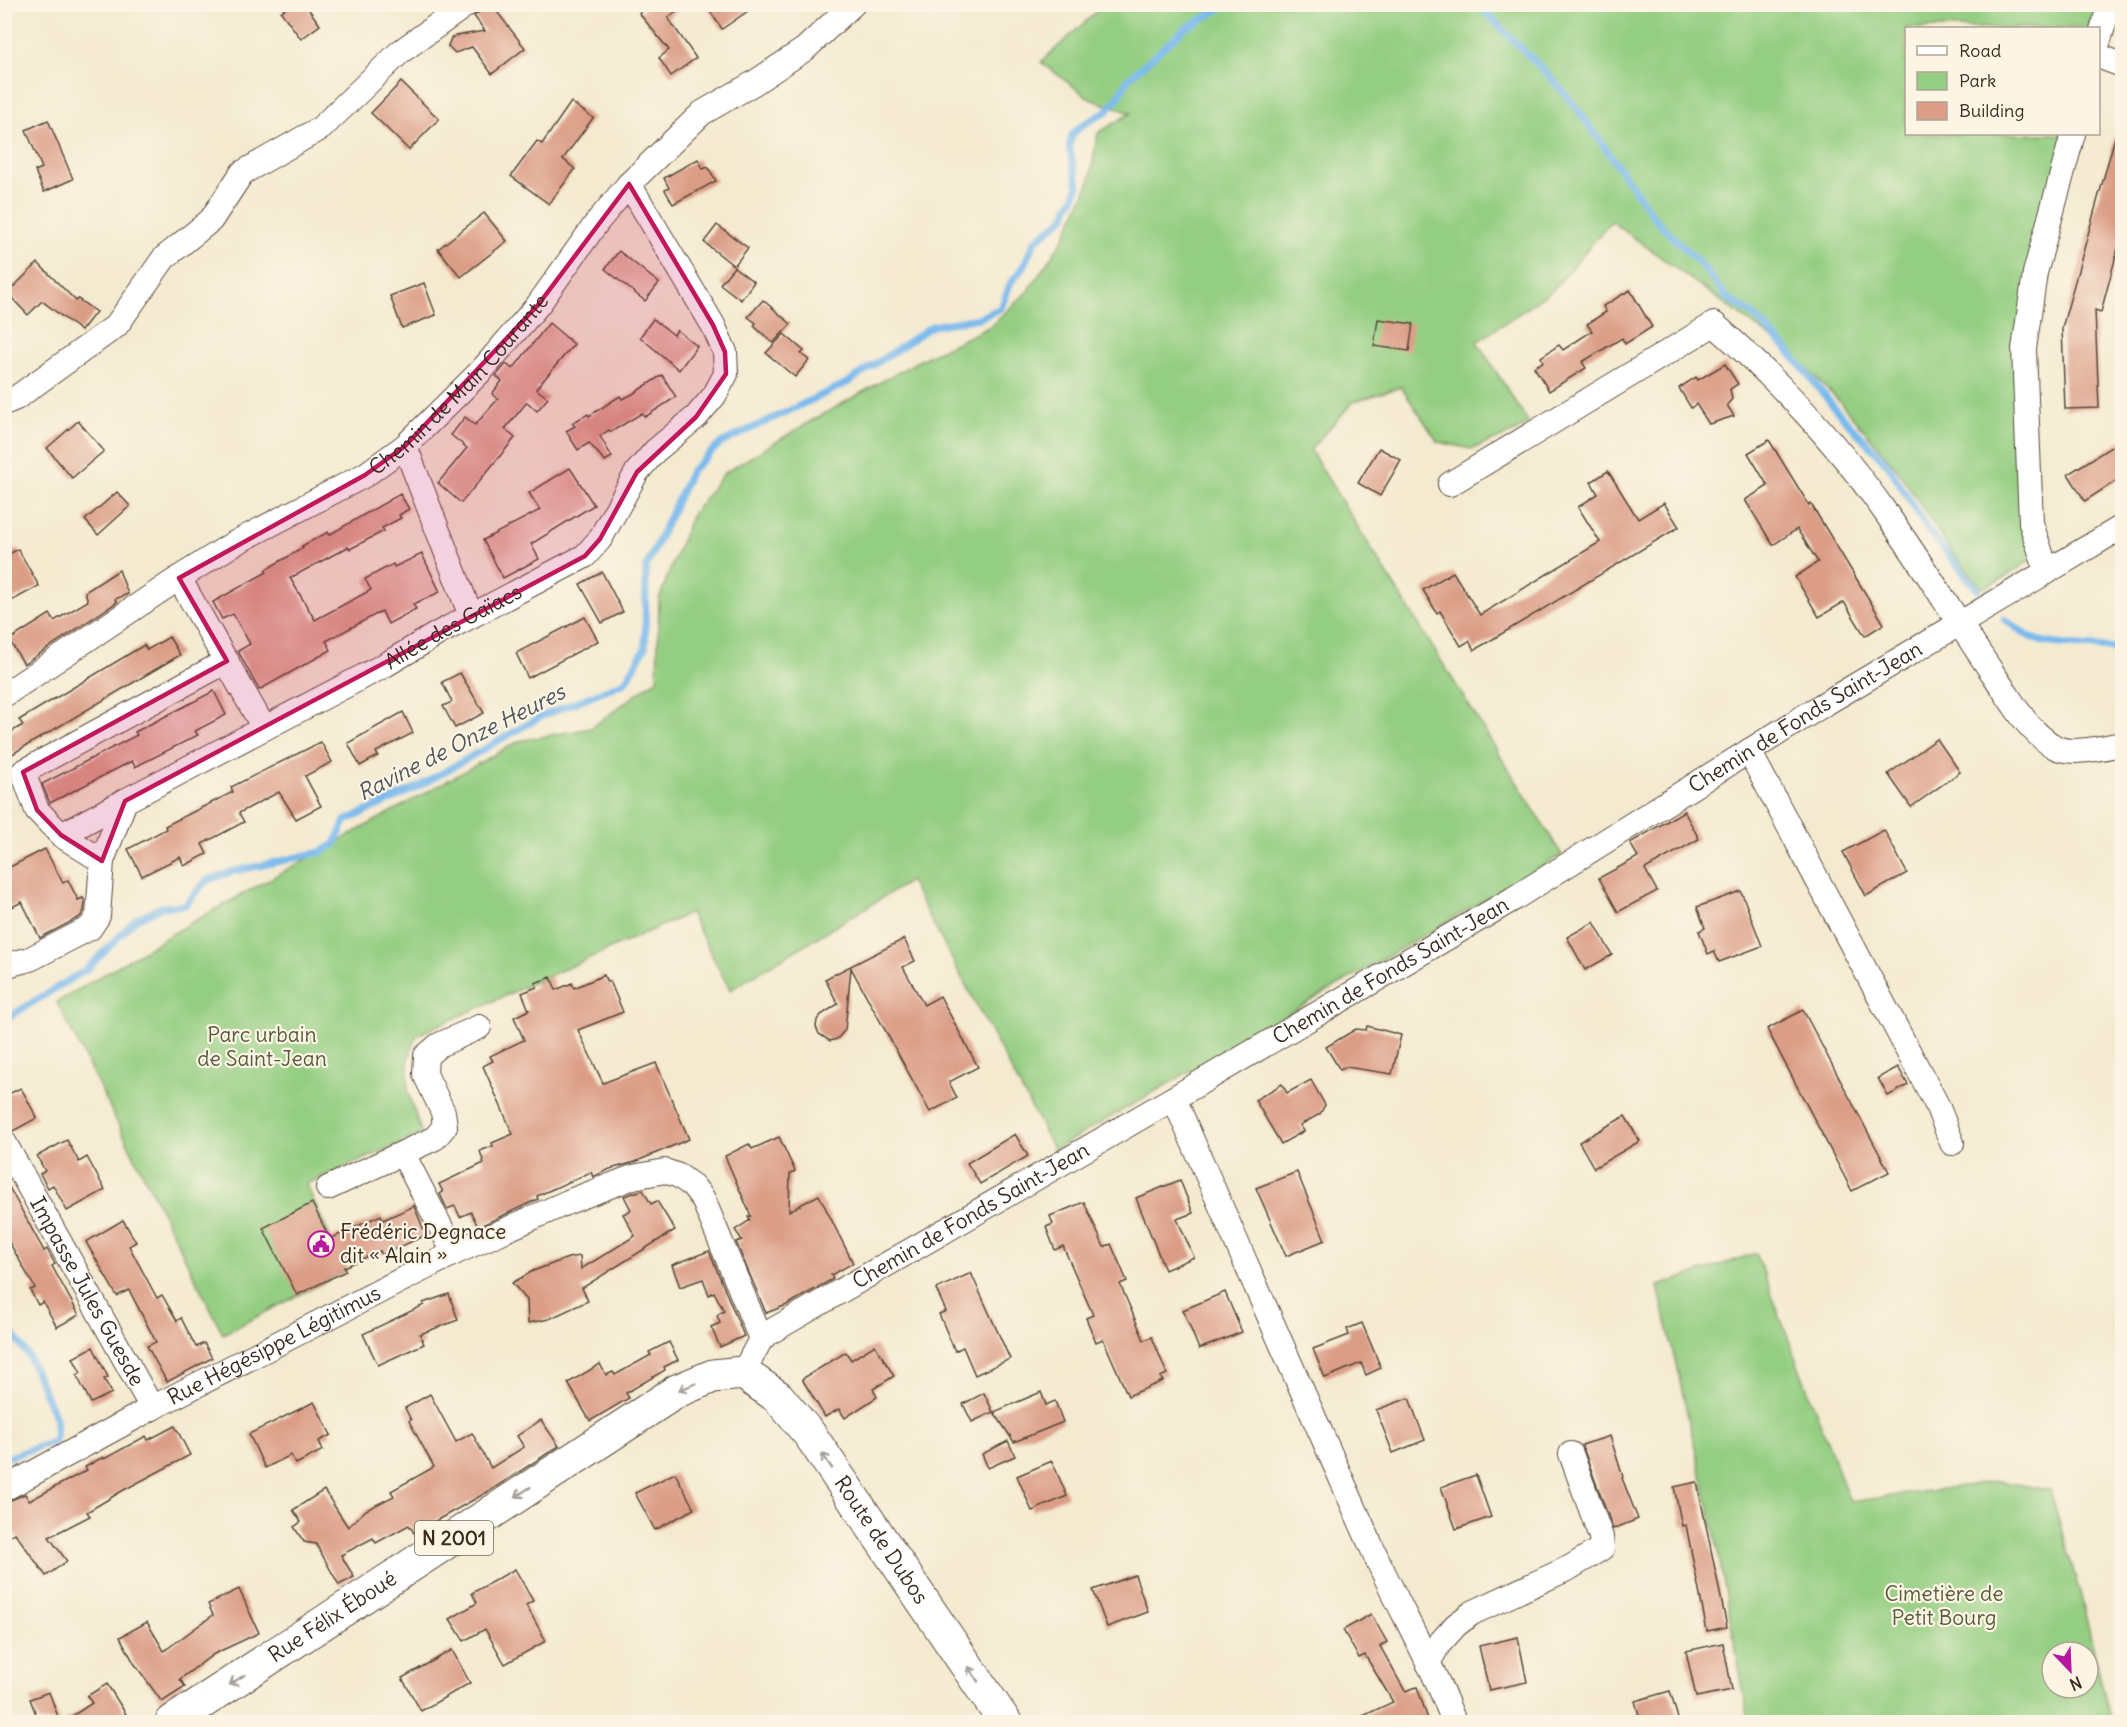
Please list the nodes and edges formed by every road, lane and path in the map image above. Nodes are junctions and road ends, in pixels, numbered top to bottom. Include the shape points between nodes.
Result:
1 (467, 4) edge
2 (853, 4) edge
3 (2110, 4) edge
4 (2100, 36) edge
5 (2100, 57) edge
6 (2122, 65) edge
7 (2073, 135) edge
8 (629, 184) junction
9 (4, 403) edge
10 (405, 446) junction
11 (1450, 484) dead end
12 (2122, 527) edge
13 (2047, 573) junction
14 (179, 578) junction
15 (471, 616) junction
16 (1959, 624) junction
17 (227, 661) junction
18 (4, 695) edge
19 (264, 728) junction
20 (2122, 744) edge
21 (1749, 751) junction
22 (125, 801) junction
23 (61, 835) junction
24 (102, 861) junction
25 (4, 966) edge
26 (479, 1027) dead end
27 (1174, 1098) junction
28 (4, 1142) edge
29 (1952, 1143) dead end
30 (403, 1154) junction
31 (328, 1188) dead end
32 (454, 1253) junction
33 (761, 1339) junction
34 (743, 1373) junction
35 (152, 1408) junction
36 (1571, 1454) dead end
37 (4, 1489) edge
38 (1428, 1664) junction
39 (172, 1722) edge
40 (1005, 1722) edge
41 (1454, 1722) edge

1 - 9 street via 400,52 321,128 242,173 211,220 164,258 116,326
2 - 8 street, Chemin de Main Courante via 805,49 702,112
3 - 4 street
5 - 6 street
7 - 13 street via 2035,273 2024,349 2031,523
8 - 10 street, Chemin de Main Courante via 538,305 482,370
8 - 15 street, Allée des Gaïacs via 713,325 725,352 726,374 696,417 655,451 637,472 600,539 585,556
10 - 14 street, Chemin de Main Courante via 365,475 233,544
10 - 15 street
11 - 16 street via 1714,324 1755,360 1844,456
12 - 13 street, Chemin de Fonds Saint-Jean
13 - 16 street, Chemin de Fonds Saint-Jean
14 - 17 street
14 - 18 street, Chemin de Main Courante
15 - 19 street, Allée des Gaïacs
16 - 20 street via 2032,730 2058,749 2086,751
16 - 21 street, Chemin de Fonds Saint-Jean
17 - 19 street
17 - 23 street via 23,772 37,810
19 - 22 street, Allée des Gaïacs
21 - 27 street, Chemin de Fonds Saint-Jean via 1542,881
21 - 29 street via 1936,1105
22 - 23 street, Allée des Gaïacs
22 - 24 street
23 - 24 street
24 - 25 street via 98,916 90,928 30,959
26 - 30 street via 439,1045 426,1056 425,1074 443,1112 445,1126 435,1138
27 - 33 street, Chemin de Fonds Saint-Jean
27 - 38 street via 1383,1572
28 - 35 street, Impasse Jules Guesde
30 - 31 street
30 - 32 street
32 - 33 street, Rue Hégésippe Légitimus via 568,1202 633,1177 664,1171 680,1176 703,1199
32 - 35 street, Rue Hégésippe Légitimus
33 - 34 street, Chemin de Fonds Saint-Jean
34 -> 39 main road, Rue Félix Éboué / N 2001 via 713,1376 677,1391
40 -> 34 main road, Route de Dubos via 810,1436 778,1397
35 - 37 street, Rue Hégésippe Légitimus
36 - 38 street via 1602,1548 1561,1572 1472,1613 1439,1644
38 - 41 street

